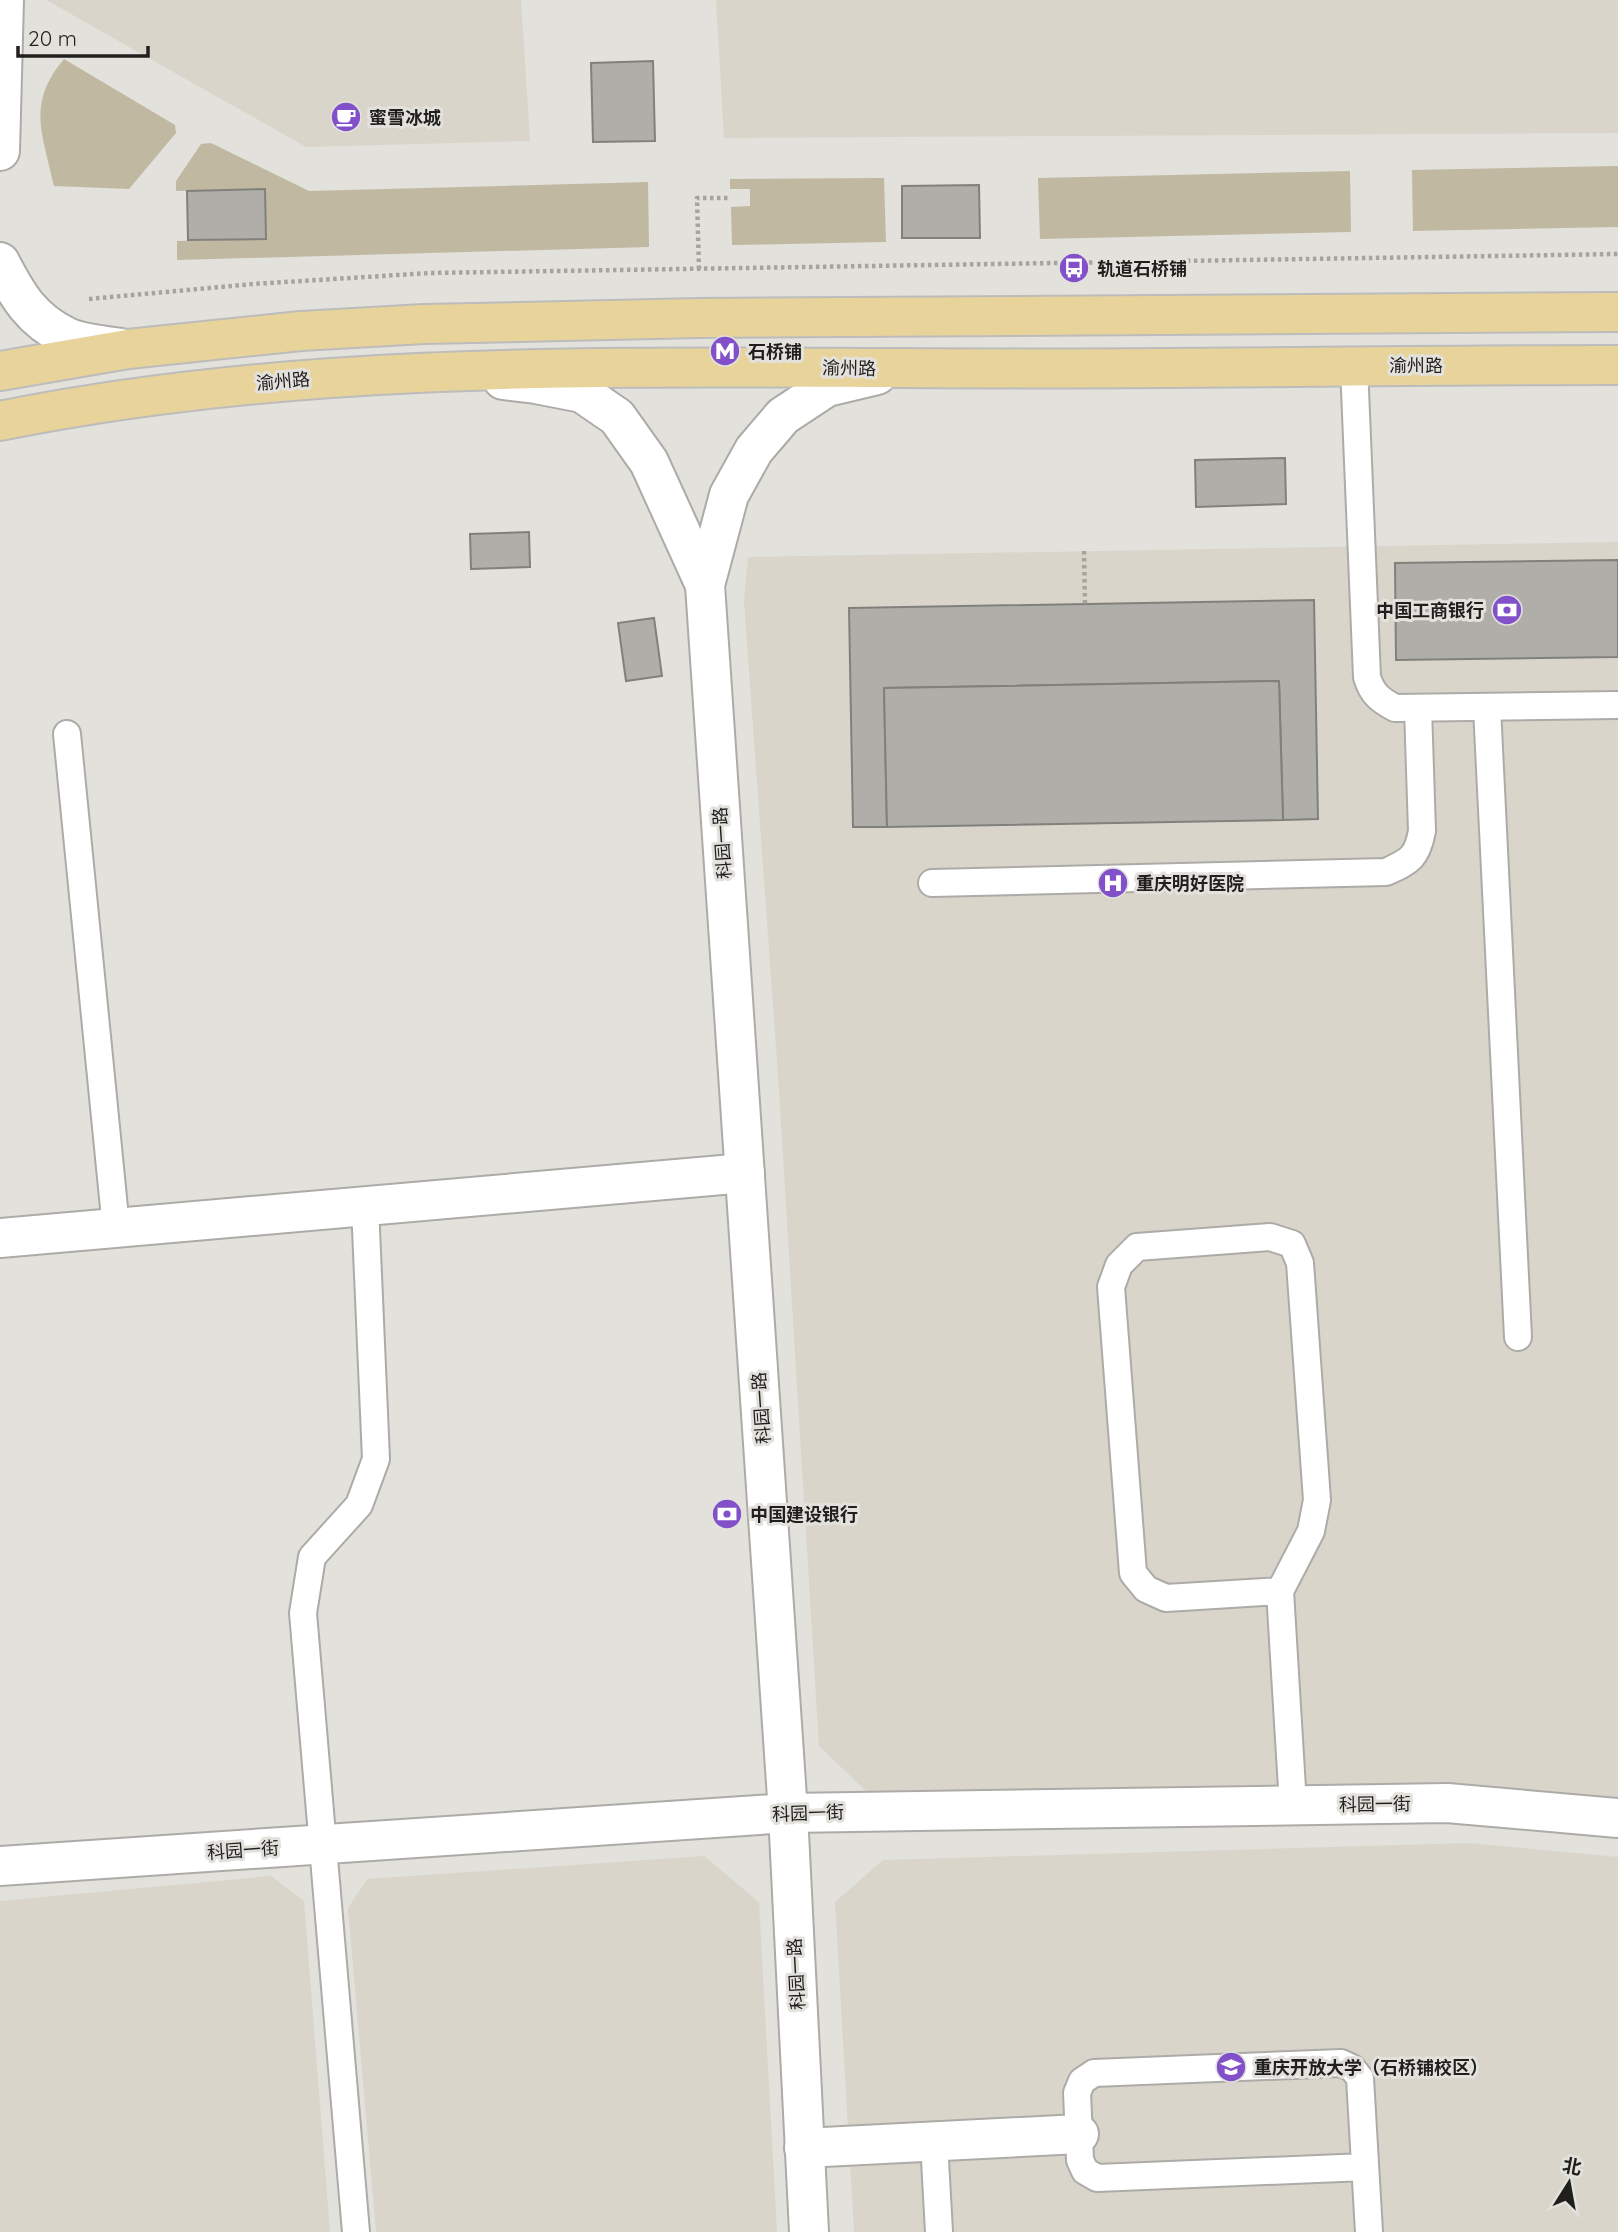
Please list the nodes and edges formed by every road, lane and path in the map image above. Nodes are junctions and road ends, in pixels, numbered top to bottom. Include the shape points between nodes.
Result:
1 (4, 0) edge
2 (0, 150) edge
3 (731, 198) dead end
4 (1618, 254) edge
5 (0, 261) edge
6 (699, 269) junction
7 (25, 304) junction
8 (1618, 312) edge
9 (128, 349) junction
10 (1618, 365) edge
11 (1354, 366) junction
12 (903, 368) junction
13 (0, 371) edge
14 (430, 371) junction
15 (0, 421) edge
16 (1084, 551) dead end
17 (705, 585) junction
18 (1085, 604) dead end
19 (1618, 705) edge
20 (1418, 708) junction
21 (1487, 708) junction
22 (67, 734) dead end
23 (932, 883) dead end
24 (744, 1173) junction
25 (365, 1206) junction
26 (116, 1228) junction
27 (0, 1238) edge
28 (1518, 1337) dead end
29 (1280, 1591) junction
30 (1293, 1805) junction
31 (788, 1812) junction
32 (1618, 1818) edge
33 (323, 1844) junction
34 (0, 1866) edge
35 (1079, 2134) junction
36 (934, 2142) junction
37 (804, 2148) junction
38 (1365, 2167) junction
39 (356, 2232) edge
40 (809, 2232) edge
41 (939, 2232) edge
42 (1369, 2232) edge

1 - 2 street
3 - 6 path via 697,198
4 - 6 path
5 - 7 street
6 - 7 path via 417,274
7 - 9 street via 39,320 69,338
8 - 9 main road via 451,323 301,331
9 - 13 main road
10 - 11 main road, 渝州路
11 - 12 main road, 渝州路
11 - 20 lane via 1367,677 1381,701 1395,708
12 - 14 main road, 渝州路
12 - 17 street via 827,387 783,416 754,450 729,495
14 - 15 main road, 渝州路 via 270,382 123,399
14 - 17 street via 582,393 617,416 649,462
16 - 18 path
17 - 24 street, 科园一路
19 - 21 lane
20 - 21 lane
20 - 23 lane via 1419,849 1406,863 1386,872
21 - 28 lane
22 - 26 lane
24 - 25 street
24 - 31 street, 科园一路
25 - 26 street
25 - 33 lane via 376,1459 359,1505 312,1557 303,1613
26 - 27 street
29 - 29 lane via 1166,1598 1146,1589 1133,1573 1111,1287 1119,1265 1137,1247 1270,1237 1292,1244 1300,1263 1317,1500 1311,1531
29 - 30 lane
30 - 31 street, 科园一街
30 - 32 street, 科园一街 via 1447,1803
31 - 33 street, 科园一街
31 - 37 street, 科园一路
33 - 34 street, 科园一街
33 - 39 lane
35 - 36 street
35 - 38 lane via 1080,2160 1085,2171 1097,2178
35 - 38 lane via 1077,2093 1082,2081 1094,2073 1341,2063 1360,2078
36 - 37 street
36 - 41 lane
37 - 40 street, 科园一路
38 - 42 lane

